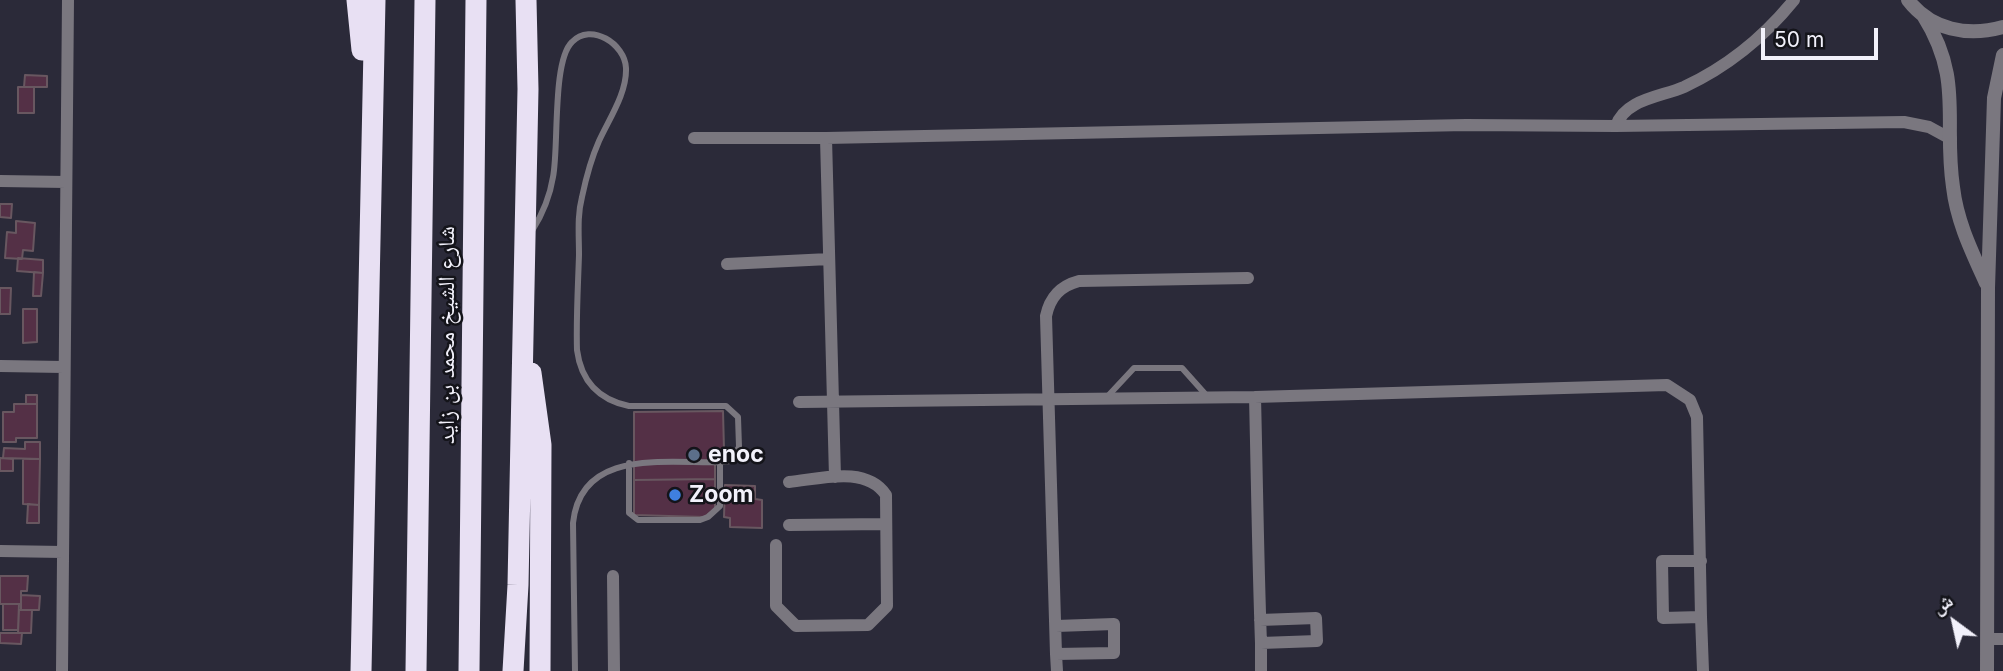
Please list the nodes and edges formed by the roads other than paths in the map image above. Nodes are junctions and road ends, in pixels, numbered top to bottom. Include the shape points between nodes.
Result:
1 (68, 0) edge
2 (357, 0) edge
3 (375, 0) edge
4 (425, 0) edge
5 (476, 0) edge
6 (526, 0) edge
7 (540, 0) edge
8 (1794, 0) edge
9 (1908, 0) edge
10 (1923, 15) junction
11 (2003, 27) edge
12 (2003, 55) edge
13 (528, 89) junction
14 (371, 102) junction
15 (1616, 126) junction
16 (694, 138) dead end
17 (826, 138) junction
18 (1951, 139) junction
19 (0, 181) edge
20 (66, 182) junction
21 (524, 243) junction
22 (830, 259) junction
23 (727, 264) dead end
24 (1248, 278) dead end
25 (1988, 288) junction
26 (523, 343) junction
27 (0, 366) edge
28 (64, 367) junction
29 (1255, 397) junction
30 (1208, 398) junction
31 (1049, 399) junction
32 (1106, 399) junction
33 (799, 402) dead end
34 (833, 402) junction
35 (629, 463) junction
36 (720, 463) junction
37 (835, 477) junction
38 (789, 482) dead end
39 (886, 524) junction
40 (789, 525) dead end
41 (776, 545) dead end
42 (0, 551) edge
43 (63, 552) junction
44 (1701, 561) junction
45 (613, 576) dead end
46 (1701, 617) junction
47 (1260, 620) junction
48 (1056, 626) junction
49 (1987, 639) junction
50 (2003, 639) edge
51 (1261, 643) junction
52 (1056, 654) junction
53 (62, 671) edge
54 (361, 671) edge
55 (416, 671) edge
56 (469, 671) edge
57 (513, 671) edge
58 (540, 671) edge
59 (575, 671) edge
60 (614, 671) edge
61 (1056, 671) edge
62 (1261, 671) edge
63 (1703, 671) edge
64 (1987, 671) edge

1 - 20 street
2 - 14 highway
3 - 14 highway
4 - 55 highway, شارع الشيخ محمد بن زايد
5 - 56 highway, شارع الشيخ محمد بن زايد
6 - 13 highway
7 - 13 highway
8 - 15 street via 1730,60 1683,87 1630,107
9 - 10 street
10 - 11 street via 1963,31
10 - 18 street via 1948,74
12 - 25 street via 1994,98
13 - 21 highway
14 - 54 highway
15 - 17 street
15 - 18 street via 1905,122
16 - 17 street
17 - 22 street
18 - 25 street via 1956,208
19 - 20 street
20 - 28 street
21 - 26 highway
21 - 36 lane via 543,212 553,178 562,62 574,40 583,36 611,40 626,60 626,76 581,197 578,360 590,384 603,397 620,404 726,406 733,411 738,416 739,447 730,461
22 - 23 street
22 - 34 street
24 - 31 street via 1079,281 1063,287 1051,300 1046,316
25 - 49 street
26 - 57 highway
26 - 58 highway via 541,445
27 - 28 street
28 - 43 street
29 - 30 street
29 - 44 street via 1667,385 1690,400 1697,417
29 - 47 street
30 - 32 street
30 - 32 lane via 1182,368 1134,368
31 - 32 street
31 - 34 street
31 - 48 street
33 - 34 street
34 - 37 street
35 - 36 lane
35 - 36 lane via 629,513 639,520 708,517 720,506
35 - 59 lane via 593,481 574,513
37 - 38 street
37 - 39 street via 856,476 878,484 886,495
39 - 40 street
39 - 41 street via 887,606 868,625 796,626 776,606
42 - 43 street
43 - 53 street
44 - 46 street
44 - 46 street via 1662,561 1662,572 1663,618
45 - 60 street
46 - 63 street
47 - 51 street
47 - 51 street via 1316,618 1317,641
48 - 52 street
48 - 52 street via 1114,624 1114,653
49 - 50 street
49 - 64 street
51 - 62 street
52 - 61 street

